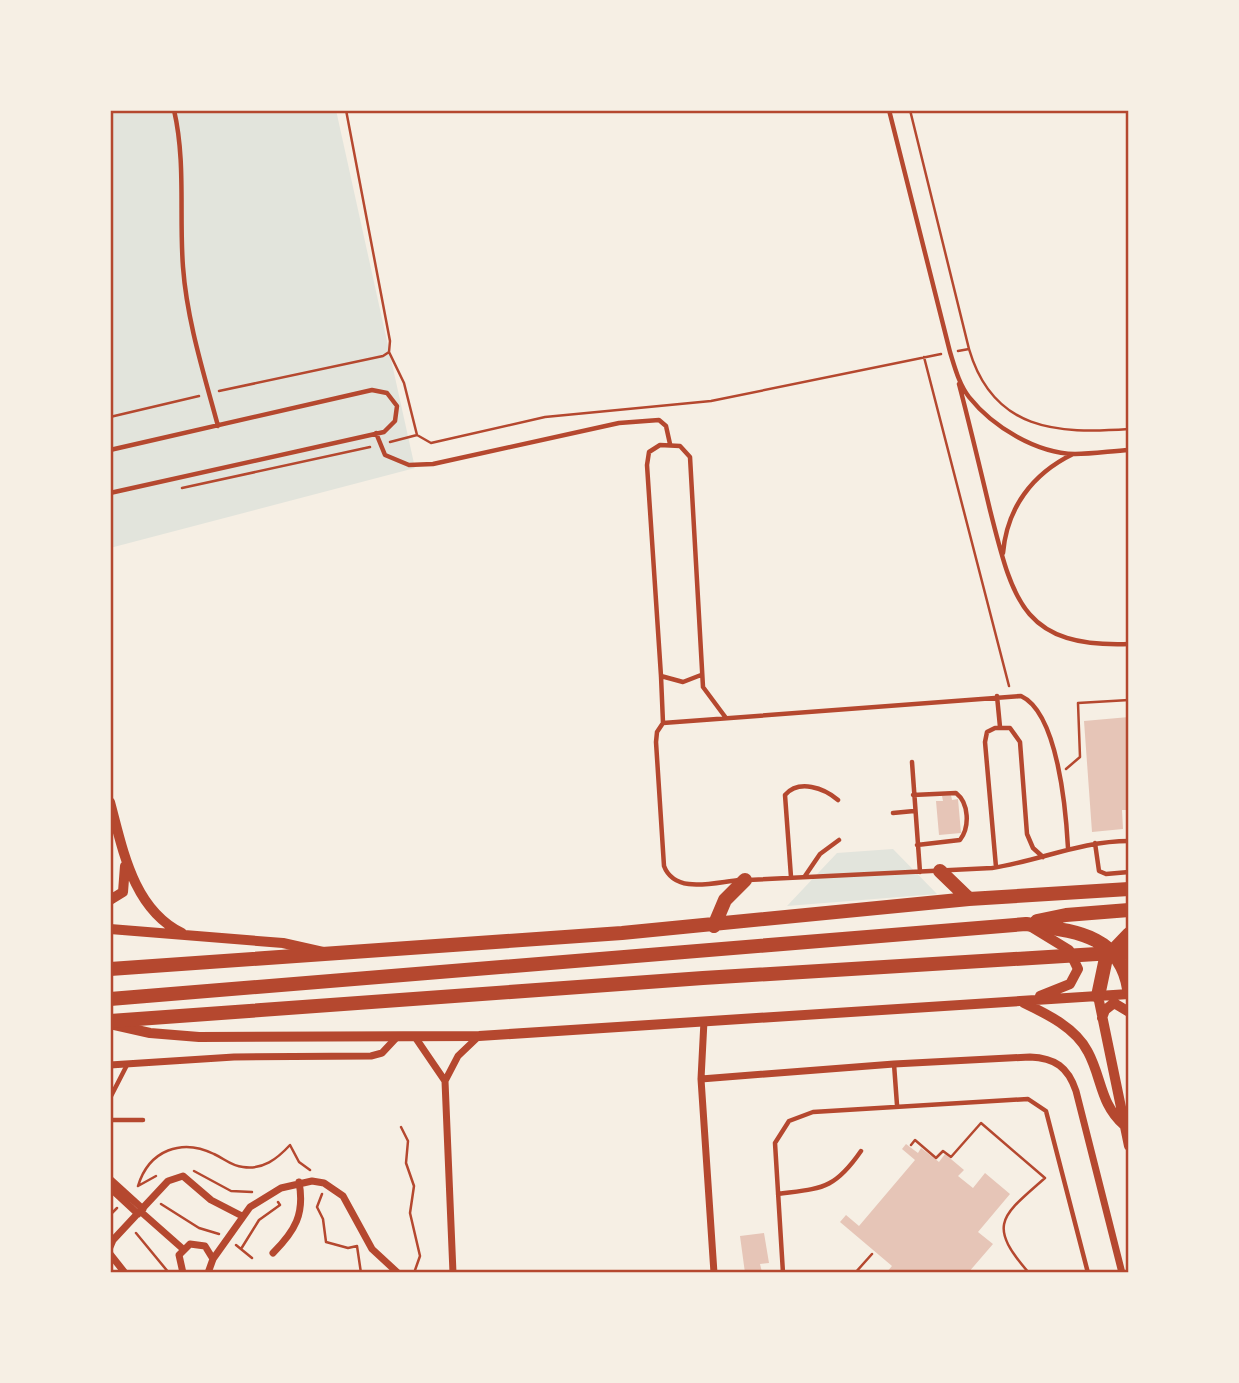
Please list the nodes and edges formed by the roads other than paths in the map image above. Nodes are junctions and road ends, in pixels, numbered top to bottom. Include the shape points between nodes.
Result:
1 (174, 110) edge
2 (889, 110) edge
3 (957, 377) junction
4 (218, 426) junction
5 (376, 433) junction
6 (670, 444) junction
7 (110, 450) edge
8 (1129, 450) edge
9 (1073, 454) junction
10 (110, 493) edge
11 (1003, 558) junction
12 (1129, 644) edge
13 (701, 675) junction
14 (661, 676) junction
15 (997, 696) junction
16 (726, 718) junction
17 (663, 723) junction
18 (1000, 727) junction
19 (912, 762) dead end
20 (913, 794) junction
21 (838, 800) dead end
22 (110, 802) edge
23 (914, 811) junction
24 (893, 813) dead end
25 (839, 840) dead end
26 (1129, 841) edge
27 (1095, 843) junction
28 (918, 845) junction
29 (1068, 848) junction
30 (123, 850) junction
31 (1044, 857) junction
32 (996, 867) junction
33 (940, 871) junction
34 (920, 872) junction
35 (1129, 872) edge
36 (805, 876) junction
37 (791, 877) junction
38 (745, 880) junction
39 (1129, 889) edge
40 (969, 899) junction
41 (110, 900) edge
42 (1129, 909) edge
43 (1026, 924) junction
44 (714, 926) junction
45 (110, 929) edge
46 (1129, 934) edge
47 (187, 936) junction
48 (1111, 950) junction
49 (1129, 952) edge
50 (326, 953) junction
51 (110, 969) edge
52 (1129, 991) edge
53 (1098, 996) junction
54 (110, 999) edge
55 (1021, 1002) junction
56 (1129, 1012) edge
57 (704, 1021) junction
58 (1101, 1021) junction
59 (110, 1023) edge
60 (479, 1036) junction
61 (397, 1037) junction
62 (415, 1037) junction
63 (128, 1064) junction
64 (894, 1064) junction
65 (110, 1065) edge
66 (701, 1079) junction
67 (445, 1082) junction
68 (110, 1098) edge
69 (897, 1105) junction
70 (143, 1119) dead end
71 (110, 1121) edge
72 (1124, 1125) junction
73 (1129, 1146) edge
74 (861, 1151) dead end
75 (110, 1179) edge
76 (299, 1182) junction
77 (110, 1188) edge
78 (778, 1194) junction
79 (140, 1211) junction
80 (242, 1216) junction
81 (110, 1247) edge
82 (183, 1249) junction
83 (274, 1253) dead end
84 (110, 1254) edge
85 (213, 1259) junction
86 (125, 1273) edge
87 (183, 1273) edge
88 (208, 1273) edge
89 (398, 1273) edge
90 (453, 1273) edge
91 (714, 1273) edge
92 (783, 1273) edge
93 (1088, 1273) edge
94 (1122, 1273) edge

1 - 4 lane via 187,296
2 - 3 lane
3 - 9 lane via 980,409 1010,432
3 - 11 lane
4 - 5 lane via 380,390 393,398 397,414 391,428
4 - 7 lane
5 - 6 lane via 386,455 396,462 433,464 620,423 659,420 666,426
5 - 10 lane
6 - 13 lane via 680,446 690,457
6 - 14 lane via 654,447 647,465
8 - 9 lane
9 - 11 lane via 1045,471 1022,495 1008,525
11 - 12 lane via 1021,604 1052,632 1090,644
13 - 14 lane via 683,682
13 - 16 lane via 707,696
14 - 17 lane
15 - 16 lane
15 - 18 lane
15 - 29 lane via 1031,701 1040,712 1059,775
16 - 17 lane
17 - 38 lane via 656,742 666,872 682,884
18 - 31 lane via 1010,728 1020,741 1027,834
18 - 32 lane via 985,737
19 - 20 lane
20 - 23 lane
20 - 28 lane via 956,793 965,807 966,831 960,840
21 - 37 lane via 812,786 794,787 785,795
22 - 30 main road
23 - 24 lane
23 - 28 lane
25 - 36 lane via 820,854
26 - 27 lane
27 - 29 lane
27 - 35 lane via 1099,871
28 - 34 lane
29 - 31 lane
30 - 41 main road via 125,887
30 - 47 main road via 152,911
31 - 32 lane
32 - 33 lane
33 - 34 lane
33 - 40 highway
34 - 36 lane
36 - 37 lane
37 - 38 lane
38 - 44 highway via 725,900
39 - 40 highway
40 - 44 highway
42 - 43 highway
43 - 48 highway via 1089,935
43 - 54 highway
43 - 55 main road via 1069,950 1078,969 1070,984
44 - 50 highway
45 - 47 main road
46 - 48 highway
47 - 50 main road via 283,943
48 - 52 highway
48 - 53 highway via 1102,967
49 - 59 highway
50 - 51 highway
52 - 53 main road
53 - 55 main road
53 - 58 main road
55 - 57 main road
55 - 72 main road via 1075,1035 1088,1052 1104,1101
56 - 58 main road via 1114,1003
57 - 60 main road
57 - 66 street
58 - 72 main road
59 - 61 main road via 150,1033 199,1037
60 - 62 main road
60 - 67 street via 458,1056
61 - 62 main road
61 - 63 street via 382,1053 371,1056
62 - 67 street
63 - 65 street
63 - 68 lane
64 - 66 street
64 - 69 lane
64 - 94 street via 1030,1058 1060,1064 1076,1091
66 - 91 street
67 - 90 street
69 - 78 lane via 800,1114 789,1121 775,1143
69 - 93 lane via 1028,1099 1038,1103 1050,1122
70 - 71 lane
72 - 73 main road
74 - 78 lane via 840,1178 828,1185
75 - 79 street
76 - 80 street via 270,1193
76 - 83 street via 299,1218
76 - 89 street via 324,1183 351,1205 365,1240
77 - 79 street
78 - 92 lane
79 - 80 street via 172,1177 183,1176 220,1207
79 - 81 street
79 - 82 street
80 - 85 street
82 - 85 street via 197,1243 205,1246
82 - 87 street via 178,1263
84 - 86 street
85 - 88 street

